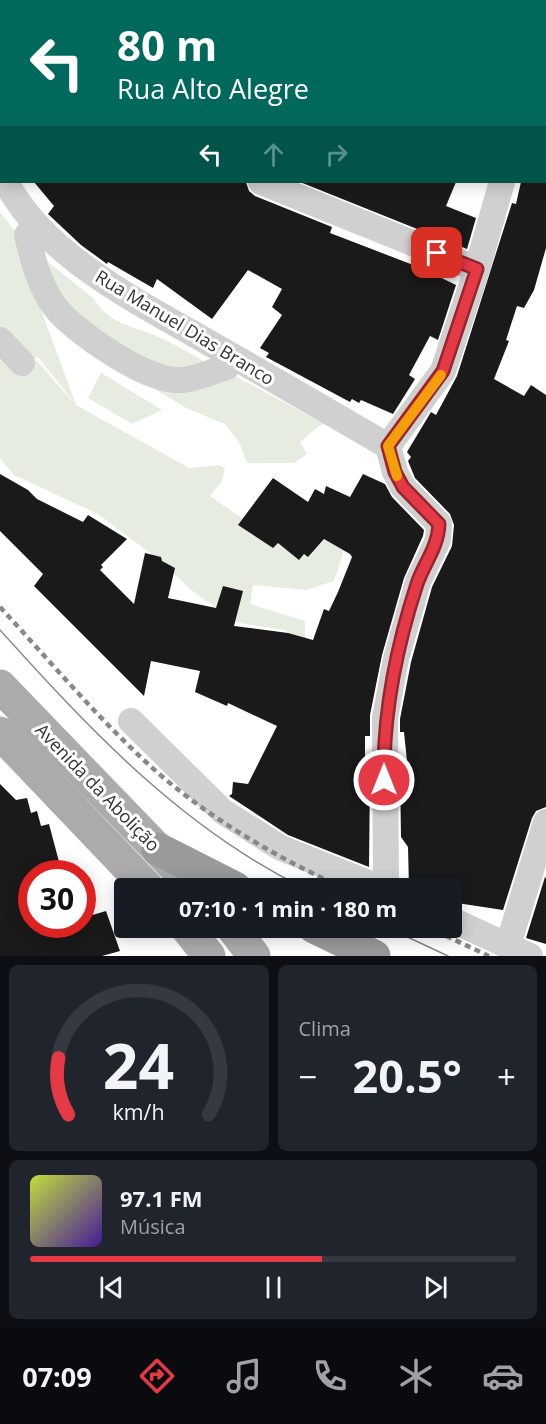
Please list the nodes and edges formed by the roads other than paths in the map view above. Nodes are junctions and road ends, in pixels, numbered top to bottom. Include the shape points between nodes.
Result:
1 (7, 183) edge
2 (263, 183) edge
3 (502, 183) edge
4 (0, 200) edge
5 (27, 235) junction
6 (477, 269) junction
7 (0, 340) edge
8 (22, 363) dead end
9 (227, 367) junction
10 (325, 419) dead end
11 (388, 446) junction
12 (0, 686) edge
13 (131, 721) dead end
14 (0, 732) edge
15 (546, 822) edge
16 (158, 849) junction
17 (139, 878) edge
18 (186, 878) edge
19 (215, 878) edge
20 (356, 878) edge
21 (386, 878) edge
22 (462, 925) edge
23 (189, 938) edge
24 (240, 938) edge
25 (337, 938) edge
26 (519, 951) edge
27 (209, 956) edge
28 (254, 956) edge
29 (374, 956) edge

1 - 11 street, Rua Manuel Dias Branco via 38,226 82,265
2 - 6 street
3 - 6 street
4 - 5 street
5 - 9 street via 66,271 139,322
5 - 9 street via 35,268 56,308 106,350 145,372 182,381
6 - 11 street via 443,371
7 - 8 street
9 - 10 street
11 - 21 street via 403,487 439,524 438,540 418,582 396,659 385,718
12 - 16 main road, Avenida da Abolição
13 - 20 street via 222,811 281,848
14 - 17 main road, Avenida da Abolição
15 - 26 street
16 - 18 main road, Avenida da Abolição
16 - 19 highway
22 - 26 street
23 - 27 main road
24 - 28 main road
25 - 29 highway

